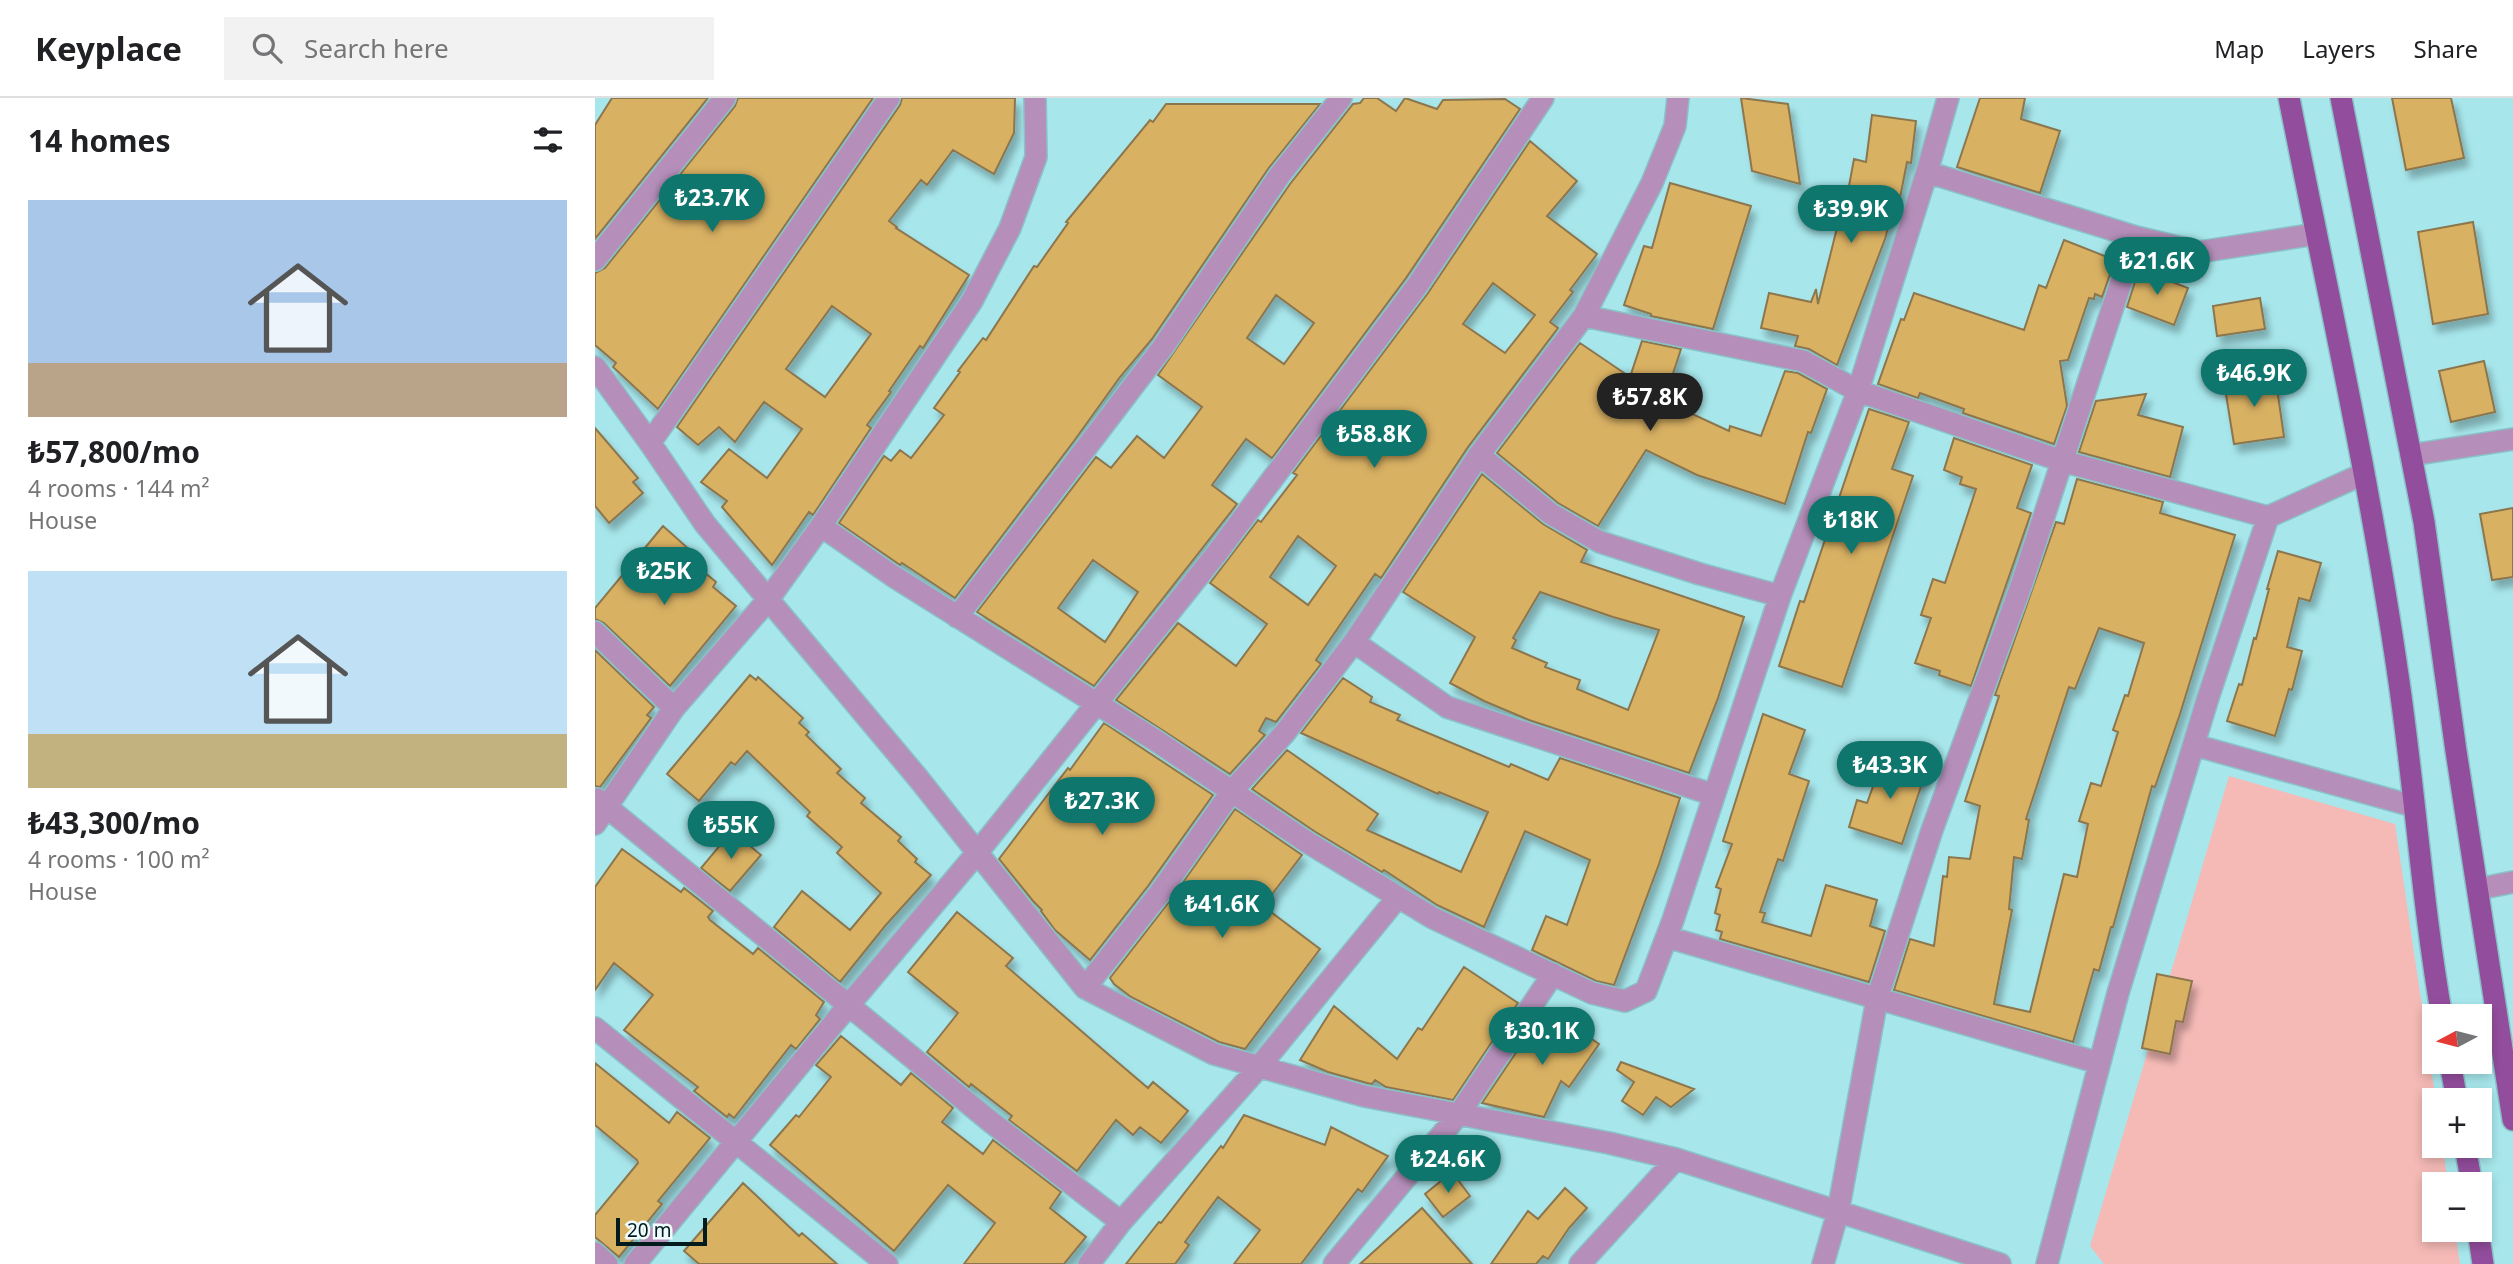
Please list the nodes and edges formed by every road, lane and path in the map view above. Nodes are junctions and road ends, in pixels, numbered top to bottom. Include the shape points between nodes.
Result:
1 (725, 98) edge
2 (889, 98) edge
3 (1035, 98) edge
4 (1341, 98) edge
5 (1543, 98) edge
6 (1678, 98) edge
7 (1948, 98) edge
8 (2289, 98) edge
9 (2341, 98) edge
10 (1927, 172) junction
11 (2316, 234) junction
12 (2136, 237) junction
13 (595, 260) edge
14 (1584, 316) junction
15 (595, 368) edge
16 (1858, 391) junction
17 (2513, 439) edge
18 (650, 443) junction
19 (1479, 455) junction
20 (2411, 455) junction
21 (2062, 461) junction
22 (2363, 474) junction
23 (2268, 517) junction
24 (821, 526) junction
25 (1780, 596) junction
26 (768, 600) junction
27 (957, 617) junction
28 (595, 632) edge
29 (1354, 642) junction
30 (1097, 704) junction
31 (674, 708) junction
32 (2194, 745) junction
33 (1232, 791) junction
34 (1714, 795) junction
35 (2413, 806) junction
36 (598, 809) edge
37 (978, 853) junction
38 (2513, 882) edge
39 (2478, 889) junction
40 (1398, 897) junction
41 (1667, 937) junction
42 (1553, 974) junction
43 (1085, 988) junction
44 (1877, 999) junction
45 (2440, 1004) edge
46 (848, 1006) junction
47 (595, 1028) edge
48 (2099, 1063) junction
49 (1259, 1067) junction
50 (1459, 1114) junction
51 (2513, 1121) edge
52 (735, 1142) junction
53 (1676, 1159) junction
54 (1838, 1212) junction
55 (1121, 1222) junction
56 (2480, 1242) edge
57 (595, 1254) edge
58 (607, 1264) edge
59 (635, 1264) edge
60 (887, 1264) edge
61 (1089, 1264) edge
62 (1334, 1264) edge
63 (1580, 1264) edge
64 (1823, 1264) edge
65 (2000, 1264) edge
66 (2047, 1264) edge
67 (2483, 1264) edge

1 - 13 street
2 - 18 street
3 - 24 street via 1036,157 1010,228 972,301
4 - 27 street via 1279,176 1163,347
5 - 30 street via 1409,298
6 - 14 street via 1675,126 1651,183
7 - 10 street
8 - 11 main road
9 - 20 main road
10 - 12 street
10 - 16 street
11 - 12 street via 2199,252
11 - 22 main road
12 - 21 street
14 - 16 street via 1803,361
14 - 19 street
15 - 18 street
16 - 21 street
16 - 25 street
17 - 20 street
18 - 26 street via 705,524
19 - 25 street via 1551,514 1600,542
19 - 29 street
20 - 39 main road
21 - 23 street
21 - 44 street
22 - 23 street
22 - 35 main road via 2398,676
23 - 32 street
24 - 26 street
24 - 27 street
25 - 34 street
26 - 31 street
26 - 37 street
27 - 30 street
28 - 31 street
29 - 33 street via 1284,734
29 - 34 street via 1447,707
30 - 33 street
30 - 37 street
31 - 36 street
32 - 35 street
32 - 48 street
33 - 40 street
33 - 43 street
34 - 41 street
35 - 45 main road
36 - 46 street
37 - 43 street
37 - 46 street
38 - 39 street
39 - 51 main road
40 - 42 street
40 - 49 street
41 - 42 street via 1646,991 1625,1001 1592,993
41 - 44 street
42 - 50 street
43 - 49 street via 1214,1054
44 - 48 street
44 - 54 street
46 - 52 street
46 - 55 street
47 - 52 street
48 - 66 street
49 - 50 street via 1364,1096
49 - 55 street
50 - 53 street
50 - 62 street
52 - 59 street
52 - 60 street
53 - 54 street
53 - 63 street
54 - 64 street
54 - 65 street
55 - 61 street
56 - 67 main road
57 - 58 street

